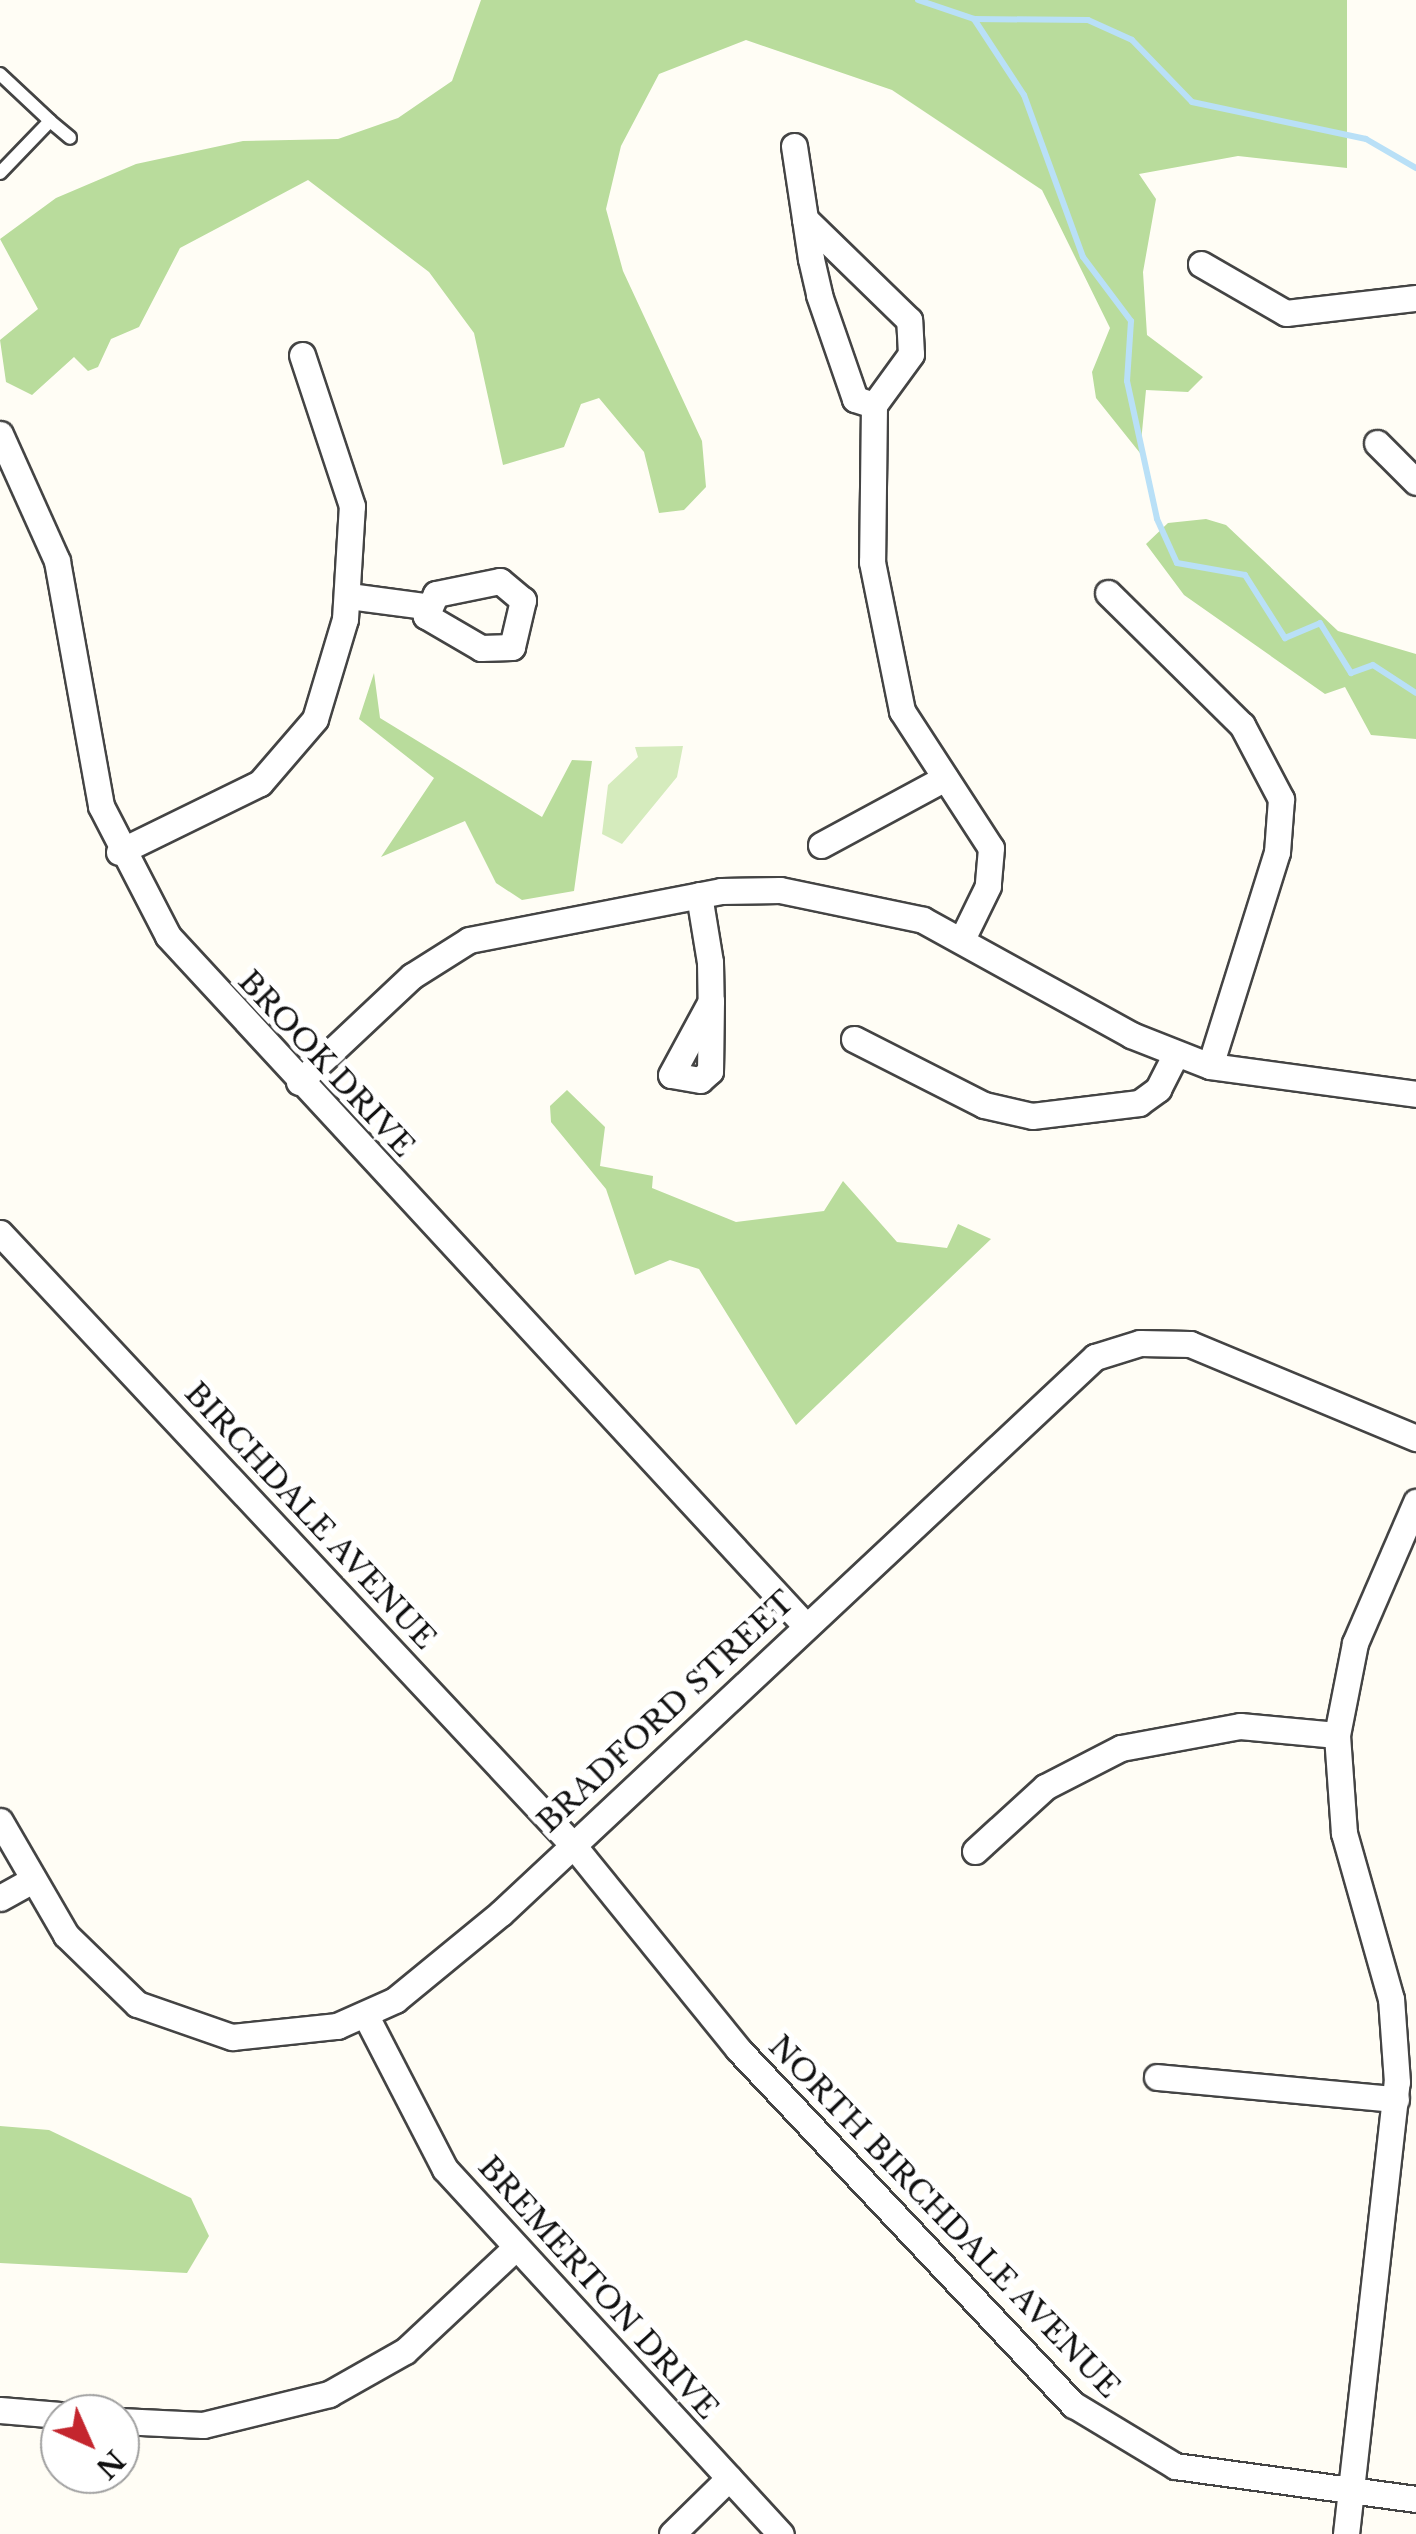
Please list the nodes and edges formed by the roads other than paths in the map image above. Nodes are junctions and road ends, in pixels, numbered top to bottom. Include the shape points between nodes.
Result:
1 (0, 74) edge
2 (50, 120) junction
3 (70, 138) dead end
4 (794, 146) dead end
5 (0, 173) edge
6 (805, 219) junction
7 (1201, 264) dead end
8 (1416, 298) edge
9 (302, 356) dead end
10 (874, 405) junction
11 (0, 434) edge
12 (1377, 443) dead end
13 (1416, 482) edge
14 (1108, 593) dead end
15 (349, 596) junction
16 (425, 606) dead end
17 (945, 778) junction
18 (822, 845) dead end
19 (119, 852) junction
20 (699, 895) junction
21 (964, 937) junction
22 (711, 1001) dead end
23 (854, 1039) dead end
24 (1176, 1054) junction
25 (1210, 1066) junction
26 (299, 1082) junction
27 (1416, 1094) edge
28 (0, 1234) edge
29 (1416, 1438) edge
30 (1416, 1502) edge
31 (805, 1626) junction
32 (1338, 1735) junction
33 (0, 1821) edge
34 (572, 1845) junction
35 (975, 1851) dead end
36 (33, 1880) junction
37 (0, 1898) edge
38 (366, 2016) junction
39 (1157, 2077) dead end
40 (1396, 2098) junction
41 (514, 2250) junction
42 (0, 2410) edge
43 (40, 2413) edge
44 (140, 2421) edge
45 (728, 2478) junction
46 (1350, 2492) junction
47 (1416, 2499) edge
48 (672, 2534) edge
49 (781, 2534) edge
50 (1346, 2534) edge

1 - 2 lane
2 - 3 lane
2 - 5 lane
4 - 6 street
6 - 10 street via 855,399
6 - 10 street via 909,320 911,354
7 - 8 street via 1286,313
9 - 15 street via 349,478
10 - 17 street via 872,548 883,616 902,711
11 - 19 street, BROOK DRIVE via 57,561 83,740
12 - 13 street
14 - 25 street via 1242,724 1281,799 1277,852
15 - 16 street
15 - 19 street via 315,720 283,763 235,798
17 - 18 street
17 - 21 street via 985,830 992,857
19 - 26 street, BROOK DRIVE via 178,949
20 - 21 street via 828,895
20 - 22 street
20 - 26 street via 469,940 412,976
21 - 24 street
23 - 24 street via 984,1104 1032,1116 1139,1103 1158,1090
24 - 25 street
25 - 27 street
26 - 31 street, BROOK DRIVE
28 - 34 street, BIRCHDALE AVENUE
29 - 31 street, BRADFORD STREET via 1208,1349 1170,1342 1114,1349 1060,1384
30 - 32 street via 1355,1643
31 - 34 street, BRADFORD STREET
32 - 35 street via 1240,1726 1121,1748 1045,1787
32 - 40 street via 1344,1833 1390,1999
33 - 36 street, BRADFORD STREET
34 - 38 street, BRADFORD STREET via 424,1980
34 - 46 street, NORTH BIRCHDALE AVENUE via 738,2048 1074,2405 1175,2466
36 - 37 street
36 - 38 street, BRADFORD STREET via 90,1966 173,2022 275,2038
38 - 41 street, BREMERTON DRIVE via 420,2130
39 - 40 street
40 - 46 street
41 - 44 street via 405,2352 330,2394 218,2423
41 - 45 street, BREMERTON DRIVE
42 - 43 street
45 - 48 street
45 - 49 street, BREMERTON DRIVE
46 - 47 street, NORTH BIRCHDALE AVENUE
46 - 50 street

